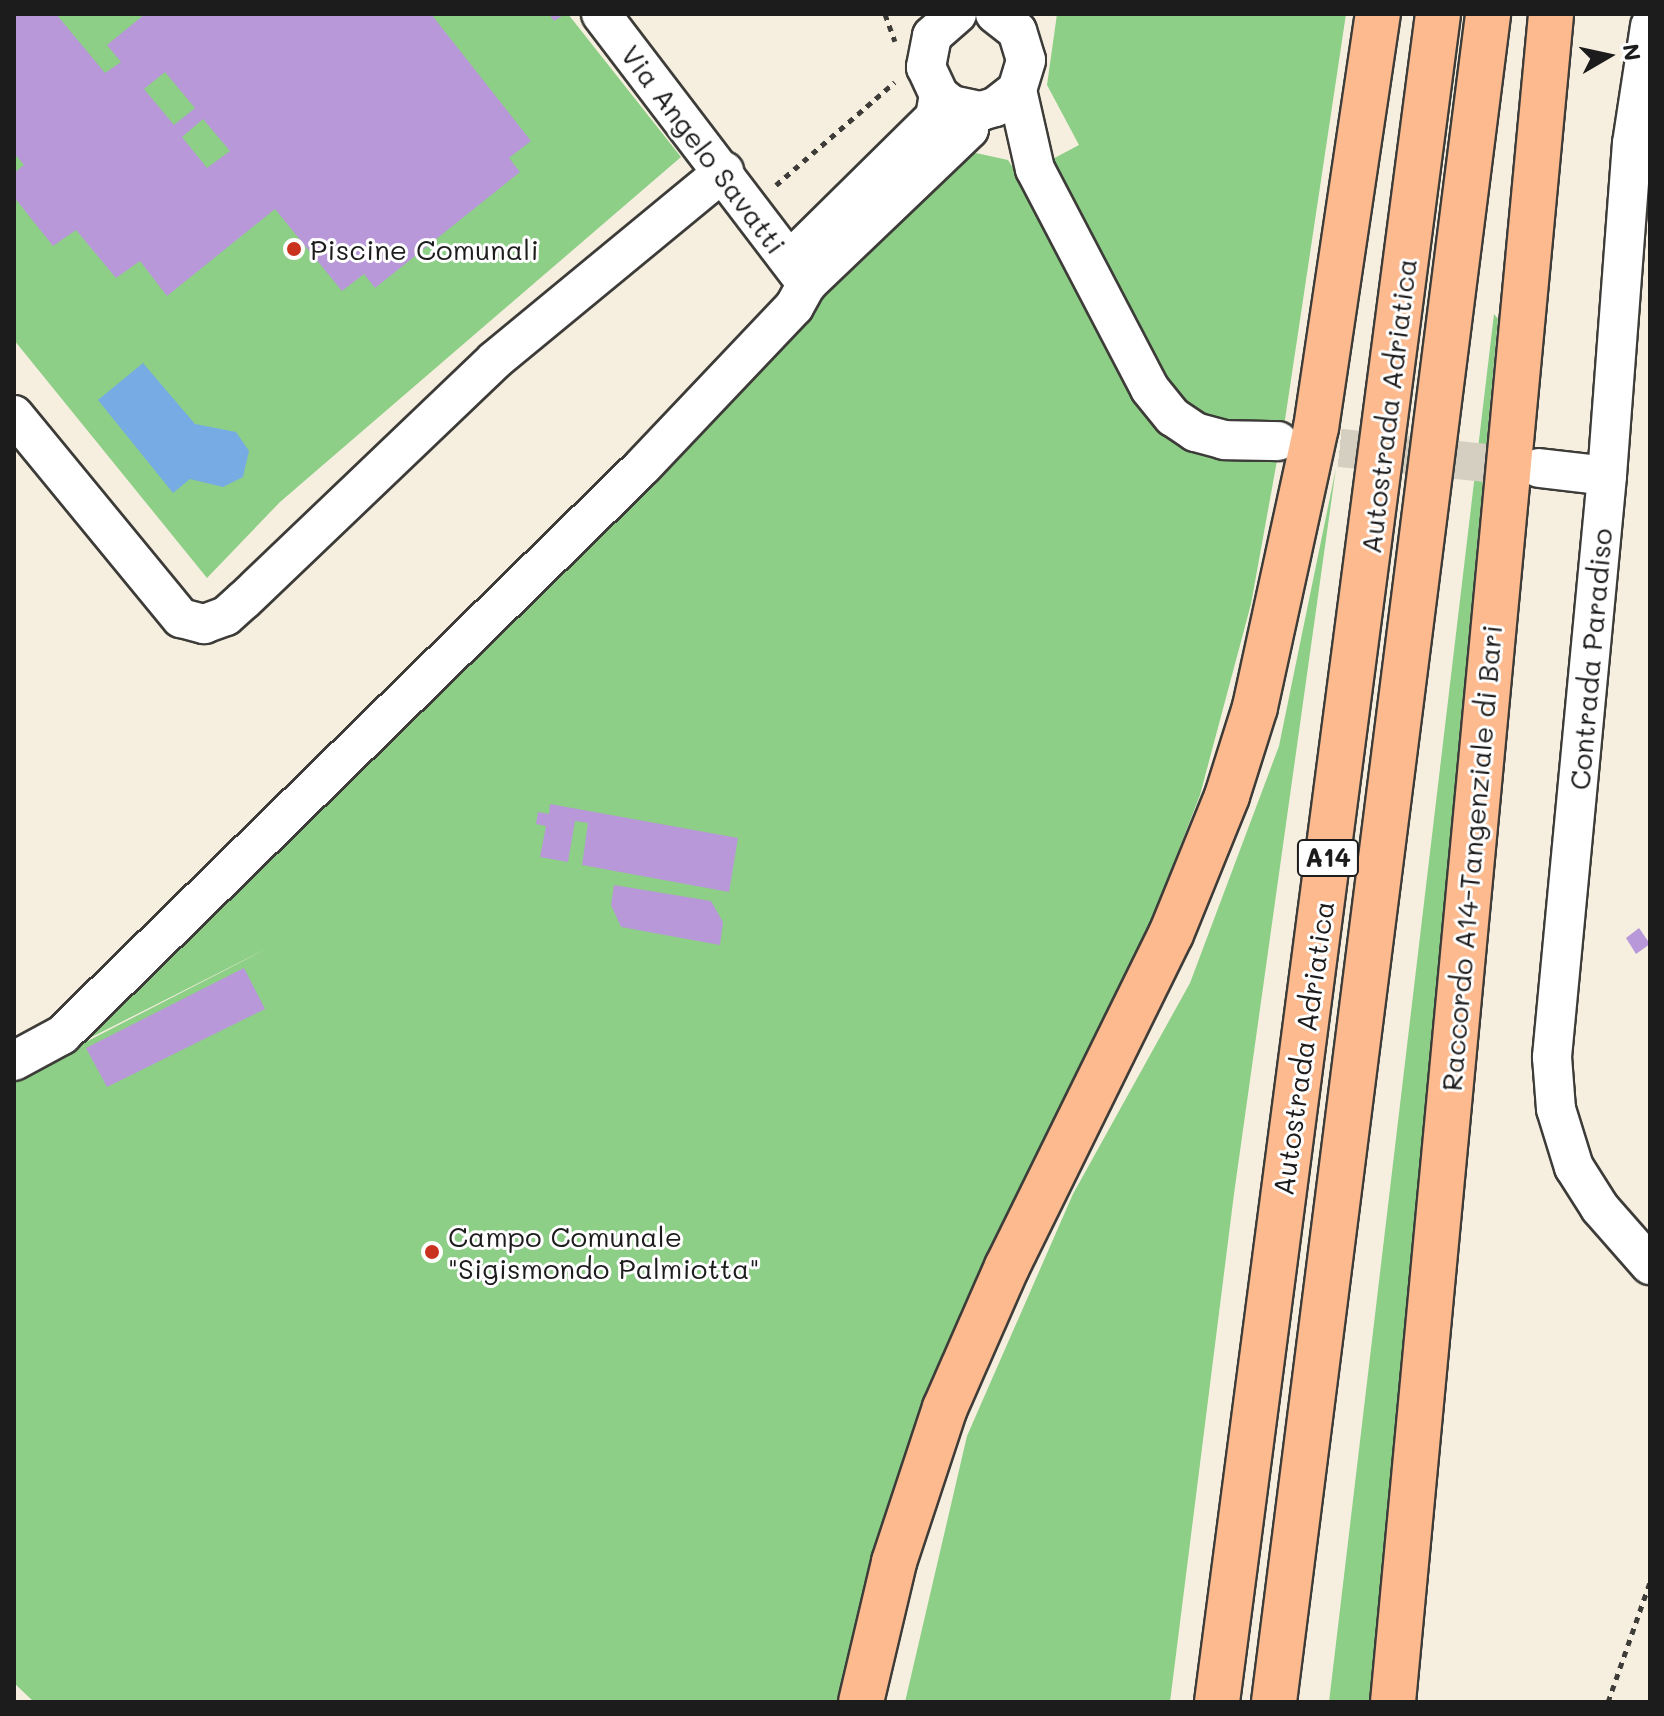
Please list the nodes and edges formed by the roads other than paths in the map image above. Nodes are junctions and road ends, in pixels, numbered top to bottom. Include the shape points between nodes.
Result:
1 (601, 14) edge
2 (995, 14) edge
3 (1378, 14) edge
4 (1438, 14) edge
5 (1488, 14) edge
6 (1551, 14) edge
7 (1565, 14) edge
8 (935, 21) edge
9 (1650, 26) edge
10 (1026, 30) edge
11 (1017, 90) junction
12 (1541, 92) junction
13 (953, 102) junction
14 (1035, 169) junction
15 (724, 171) junction
16 (799, 272) junction
17 (14, 415) edge
18 (1278, 441) tunnel mouth
19 (1539, 468) tunnel mouth
20 (1607, 476) junction
21 (14, 1061) edge
22 (1650, 1265) edge
23 (861, 1702) edge
24 (1217, 1702) edge
25 (1274, 1702) edge
26 (1393, 1702) edge

1 - 15 street, Via Angelo Savatti
2 - 10 street via 1017,31
3 - 23 highway via 1316,428 1255,707 1227,796 1171,934 1007,1267 945,1408 894,1562
4 - 24 highway, Autostrada Adriatica / A14
5 - 25 highway, Autostrada Adriatica / A14
6 - 12 highway, Raccordo A14-Tangenziale di Bari
7 - 12 highway
8 - 13 street via 926,67
9 - 20 street, Contrada Paradiso via 1632,143
10 - 11 street via 1026,60
11 - 13 street via 995,107
11 - 14 street
12 - 26 highway, Raccordo A14-Tangenziale di Bari
13 - 14 street
13 - 16 street via 969,129
14 - 18 street via 1150,389 1173,417 1195,432 1224,440
15 - 16 street, Via Angelo Savatti
15 - 17 street via 495,360 226,616 204,624 181,618
16 - 21 street via 784,318 528,579 62,1035
19 - 20 street
20 - 22 street, Contrada Paradiso via 1552,1057 1556,1109 1574,1167 1600,1208

